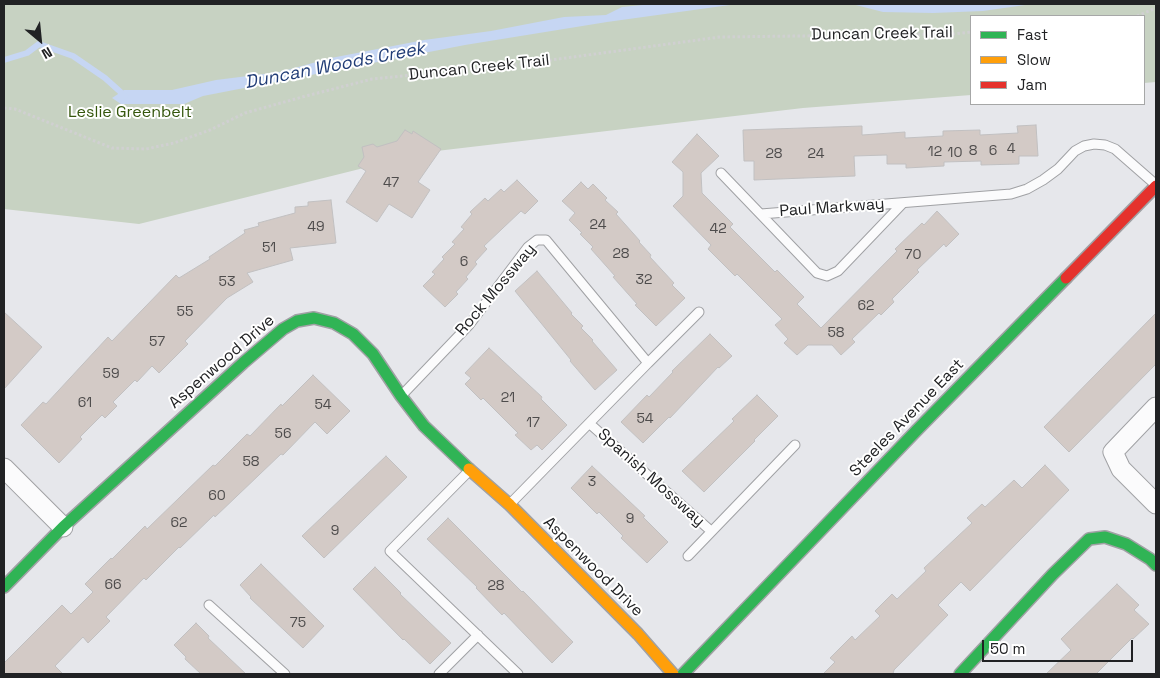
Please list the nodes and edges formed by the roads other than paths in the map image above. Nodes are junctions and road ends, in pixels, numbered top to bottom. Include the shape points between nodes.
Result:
1 (721, 173) dead end
2 (1156, 186) edge
3 (903, 203) junction
4 (761, 214) junction
5 (699, 312) dead end
6 (648, 363) junction
7 (401, 396) junction
8 (1156, 407) edge
9 (590, 424) junction
10 (795, 445) dead end
11 (4, 468) edge
12 (470, 470) junction
13 (1156, 504) edge
14 (510, 505) junction
15 (63, 527) junction
16 (711, 531) junction
17 (688, 556) dead end
18 (1156, 565) edge
19 (4, 587) edge
20 (209, 605) dead end
21 (478, 635) junction
22 (284, 674) edge
23 (438, 674) edge
24 (518, 674) edge
25 (673, 674) edge
26 (683, 674) edge
27 (960, 674) edge

1 - 4 lane, Paul Markway
2 - 3 lane, Paul Markway via 1115,149 1094,144 1077,150 1043,180 1018,192
2 - 26 street, Steeles Avenue East
3 - 4 lane, Paul Markway
3 - 4 lane, Paul Markway via 838,272 827,276 818,273
5 - 6 lane
6 - 7 lane, Rock Mossway via 546,240 537,240 528,247 469,324
6 - 9 lane
7 - 12 street, Aspenwood Drive via 424,426
7 - 15 street, Aspenwood Drive via 374,354 353,334 334,323 314,318 297,321 243,363
8 - 13 street via 1113,452 1121,469
9 - 14 lane
9 - 16 lane, Spanish Mossway
10 - 16 lane, Spanish Mossway
11 - 15 street
12 - 14 street, Aspenwood Drive
12 - 21 lane via 390,551
14 - 25 street, Aspenwood Drive via 638,634
15 - 19 street, Aspenwood Drive
16 - 17 lane, Spanish Mossway
18 - 27 street via 1126,544 1105,537 1089,539
20 - 22 lane
21 - 23 lane
21 - 24 lane

